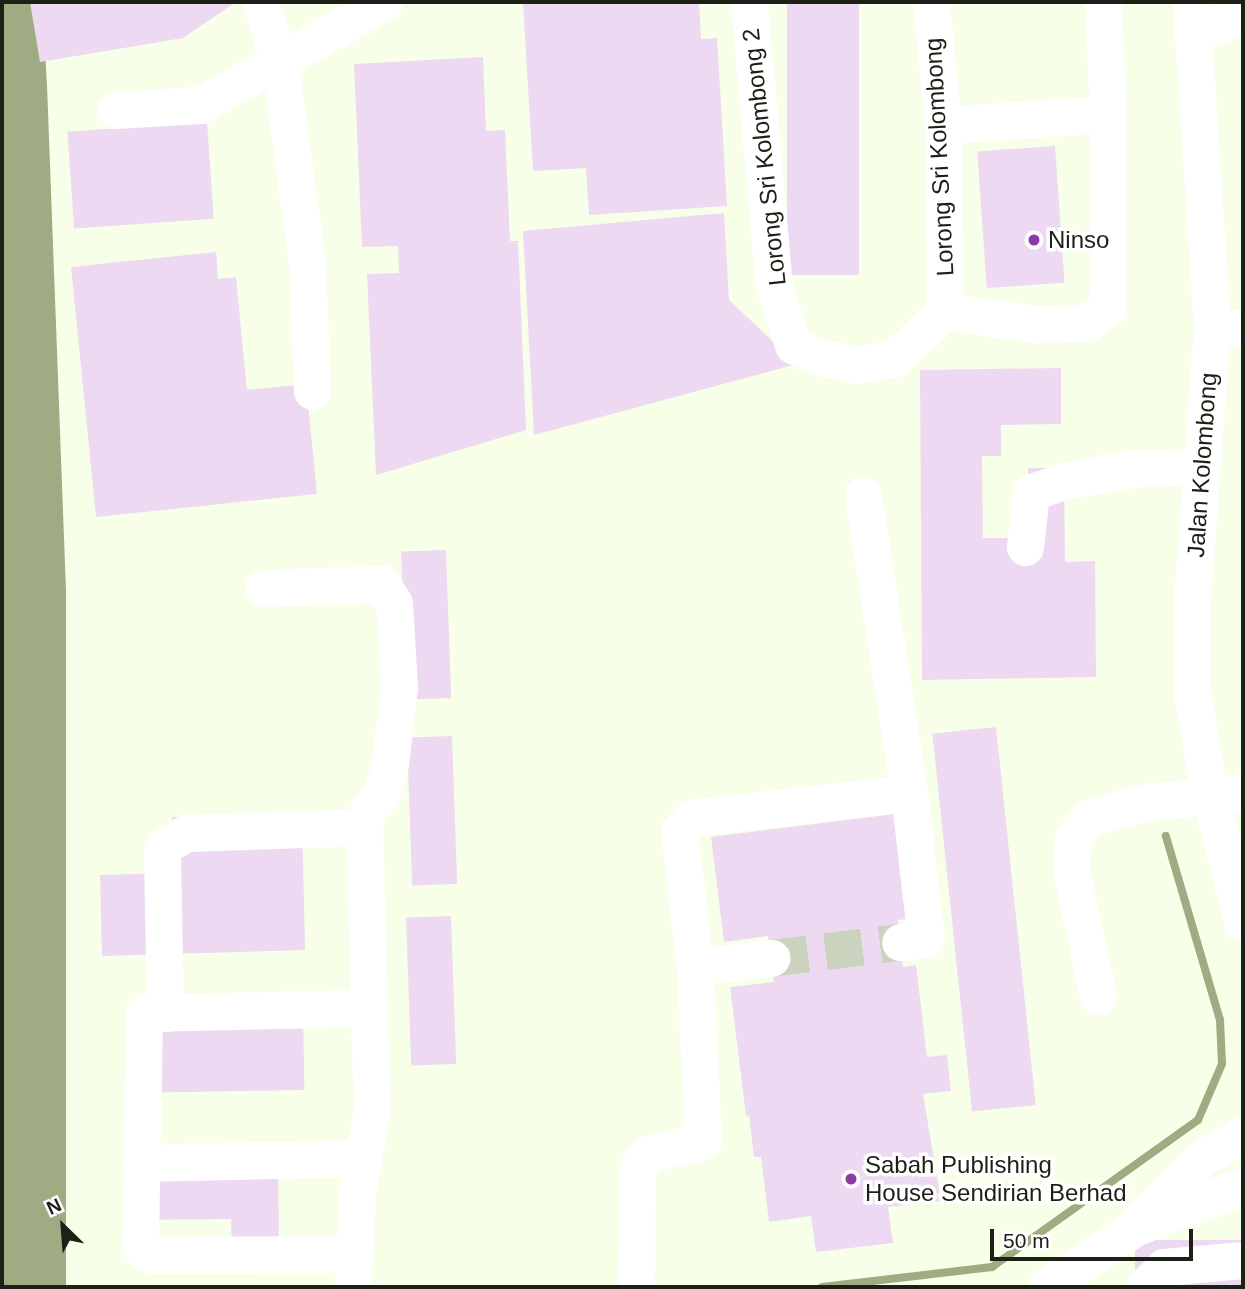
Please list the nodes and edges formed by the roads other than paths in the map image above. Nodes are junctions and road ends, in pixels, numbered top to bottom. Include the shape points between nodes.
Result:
1 (261, 2) edge
2 (384, 2) edge
3 (749, 2) edge
4 (930, 2) edge
5 (1102, 2) edge
6 (1243, 14) edge
7 (1192, 18) edge
8 (280, 64) junction
9 (116, 110) dead end
10 (1108, 114) junction
11 (943, 125) junction
12 (945, 312) junction
13 (1228, 327) edge
14 (312, 391) dead end
15 (1203, 467) junction
16 (863, 495) dead end
17 (1025, 547) dead end
18 (263, 588) dead end
19 (909, 793) junction
20 (1226, 793) edge
21 (363, 827) junction
22 (1243, 923) edge
23 (900, 942) tunnel mouth
24 (771, 958) tunnel mouth
25 (695, 967) junction
26 (1098, 996) dead end
27 (369, 1008) junction
28 (165, 1013) junction
29 (1243, 1141) edge
30 (362, 1158) junction
31 (141, 1163) junction
32 (1243, 1186) edge
33 (1134, 1228) junction
34 (1243, 1260) edge
35 (354, 1271) edge
36 (1084, 1275) edge
37 (636, 1287) edge
38 (1046, 1287) edge
39 (1144, 1287) edge

1 - 8 street
2 - 8 street
3 - 12 street, Lorong Sri Kolombong 2 via 774,286 793,345 819,357 856,365 895,358
4 - 11 street, Lorong Sri Kolombong
5 - 10 street
6 - 7 street
7 - 13 street, Jalan Kolombong
8 - 9 street via 200,105
8 - 14 street via 307,265
10 - 11 street
10 - 12 street via 1108,307 1087,323 1034,324
11 - 12 street, Lorong Sri Kolombong
13 - 15 street, Jalan Kolombong
15 - 17 street via 1136,468 1067,480 1031,492
15 - 20 street, Jalan Kolombong via 1192,600 1192,692
16 - 19 street
18 - 21 street via 382,584 394,603 399,688 390,763 381,796 368,810
19 - 23 street via 926,939
19 - 25 street via 691,818 679,831
20 - 22 street, Jalan Kolombong
20 - 26 street via 1088,817 1073,838 1071,870
21 - 27 street
21 - 28 street via 186,833 166,845 162,854
24 - 25 street
25 - 37 street via 703,1141 647,1154 637,1168
27 - 28 street
27 - 30 street via 372,1110
28 - 31 street via 144,1013
29 - 33 street via 1177,1179
30 - 31 street
30 - 35 street
31 - 35 street via 140,1243 153,1255
32 - 33 street
33 - 36 street
34 - 39 street via 1164,1267
36 - 38 street

